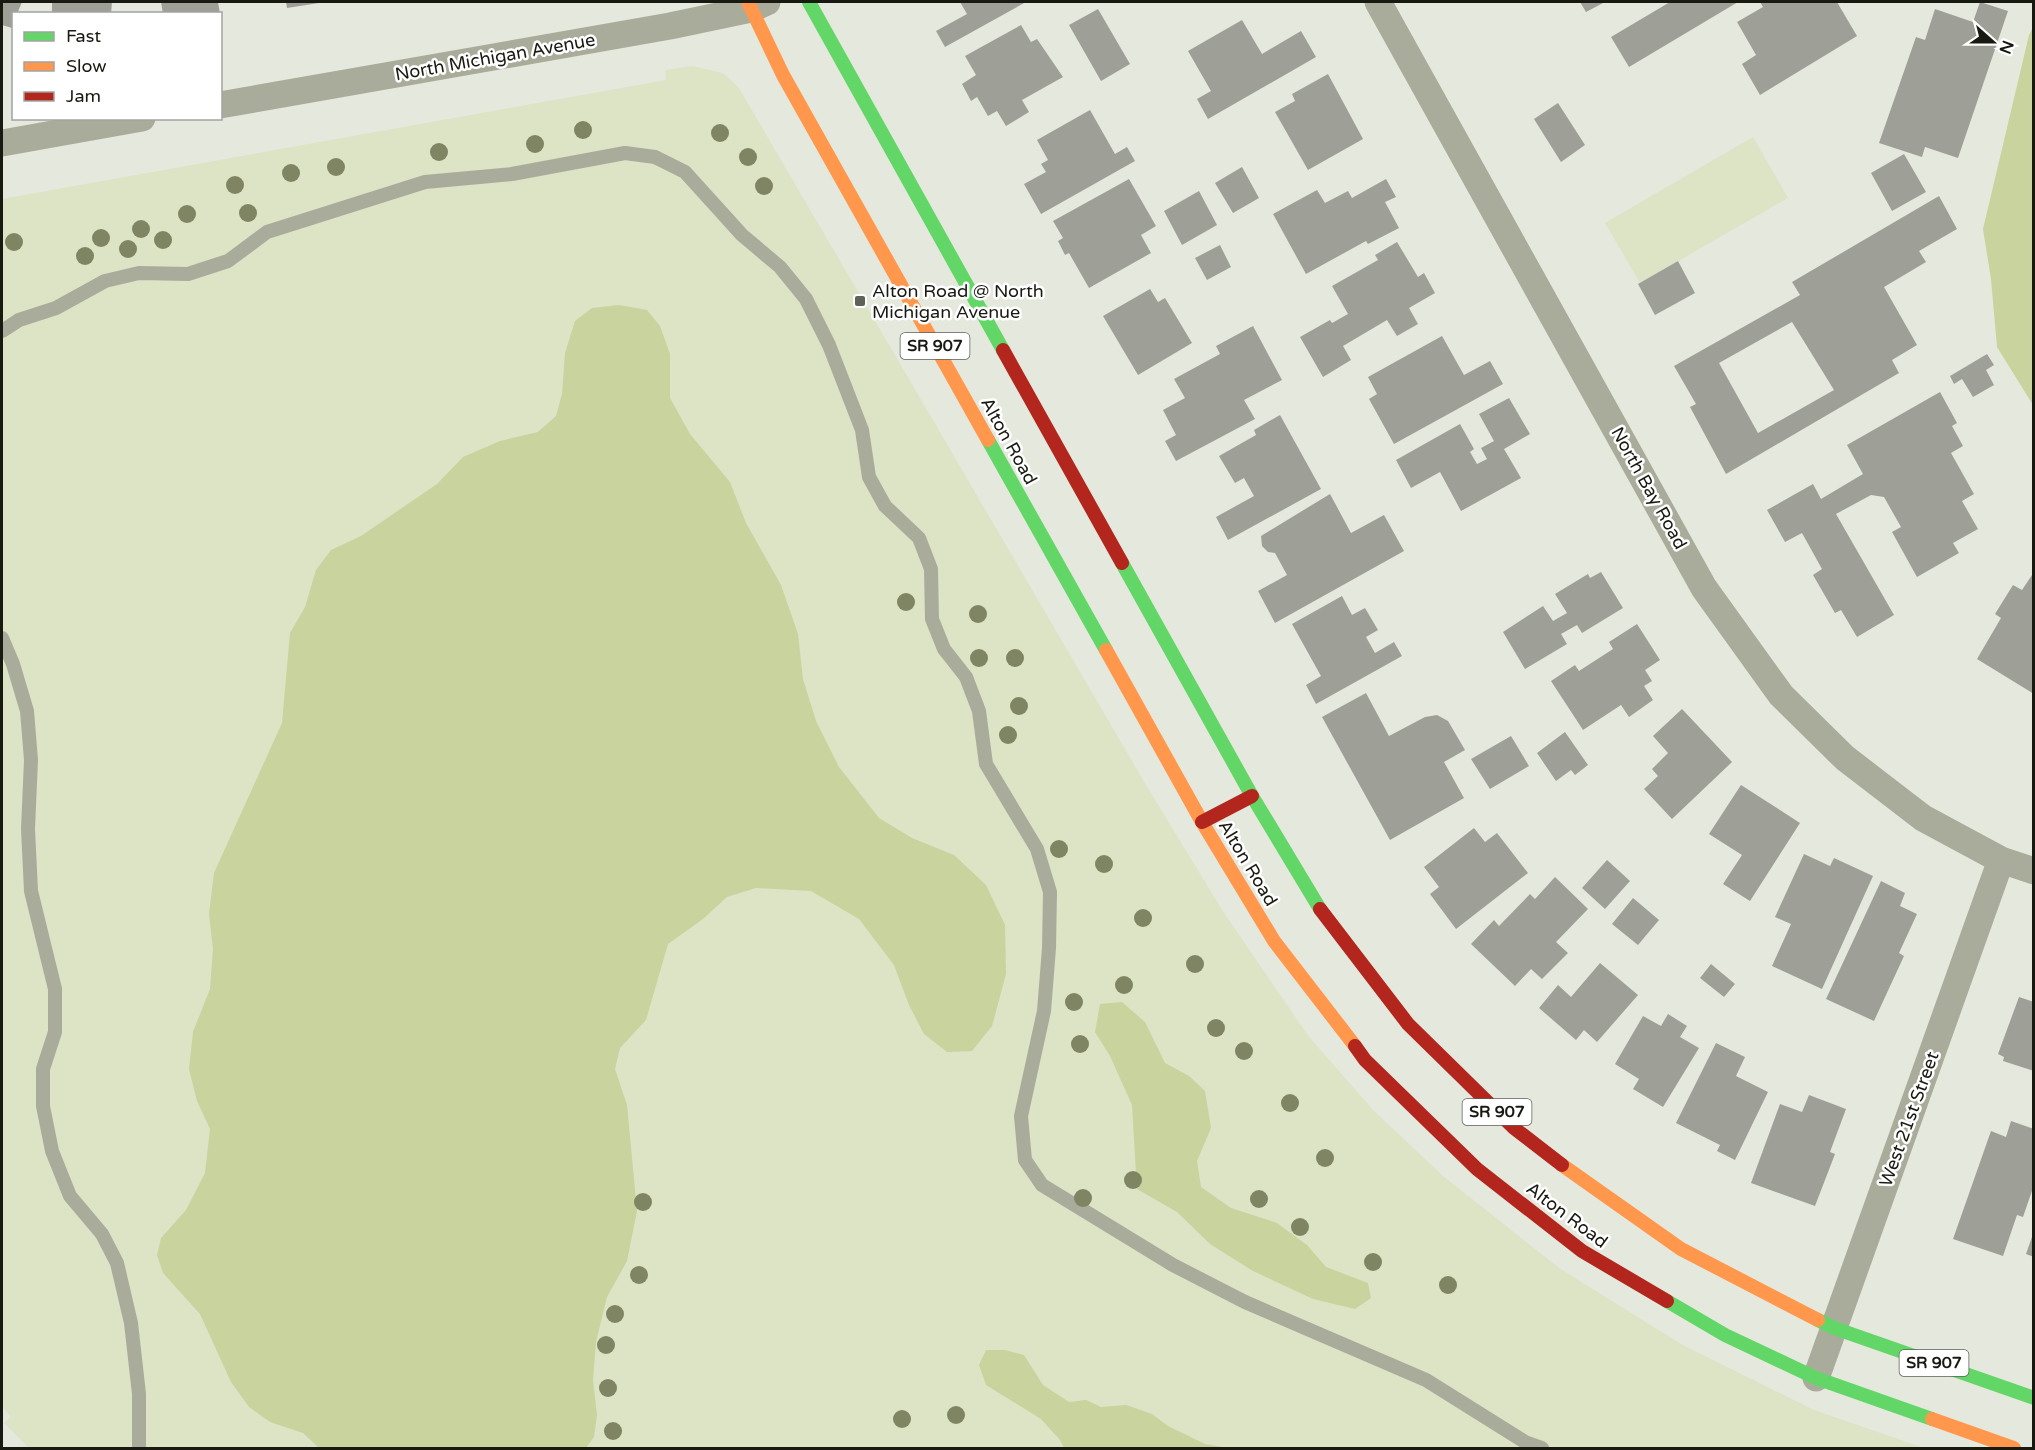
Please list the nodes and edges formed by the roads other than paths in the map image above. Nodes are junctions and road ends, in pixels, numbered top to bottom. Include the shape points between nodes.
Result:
1 (809, 2) edge
2 (1378, 2) edge
3 (755, 4) edge
4 (222, 105) edge
5 (131, 120) edge
6 (2, 143) edge
7 (2, 331) edge
8 (2, 638) edge
9 (1252, 796) junction
10 (1202, 822) junction
11 (2001, 860) junction
12 (2034, 871) edge
13 (1834, 1328) junction
14 (1816, 1378) junction
15 (2034, 1398) edge
16 (139, 1449) edge
17 (1542, 1449) edge
18 (2014, 1449) edge

1 - 9 highway, Alton Road / SR 907
2 - 11 street, North Bay Road via 1704,588 1781,695 1845,758 1923,818
3 - 4 street, North Michigan Avenue via 670,26
3 - 10 highway, Alton Road / SR 907 via 783,75
5 - 6 street
7 - 17 lane via 105,281 139,273 188,274 228,261 267,232 425,182 513,174 625,153 655,157 685,172 742,235 780,267 806,299 829,345 862,430 869,477 885,506 919,538 931,569 932,619 944,649 966,676 979,711 986,764 1037,849 1050,892 1044,1011 1021,1116 1025,1160 1030,1168 1042,1185 1173,1265 1254,1306 1426,1380
8 - 16 lane via 27,711 32,891 55,989 55,1032 43,1069 43,1106 52,1151 70,1196 102,1234 117,1263 131,1323 139,1394
9 - 10 highway
9 - 13 highway, Alton Road / SR 907 via 1322,913 1408,1024 1514,1128 1681,1249
10 - 14 highway, Alton Road / SR 907 via 1274,941 1365,1060 1477,1169 1582,1251 1655,1297
11 - 12 street, North Bay Road
11 - 13 street, West 21st Street
13 - 14 street, West 21st Street
13 - 15 highway, Alton Road / SR 907
14 - 18 highway, Alton Road / SR 907

